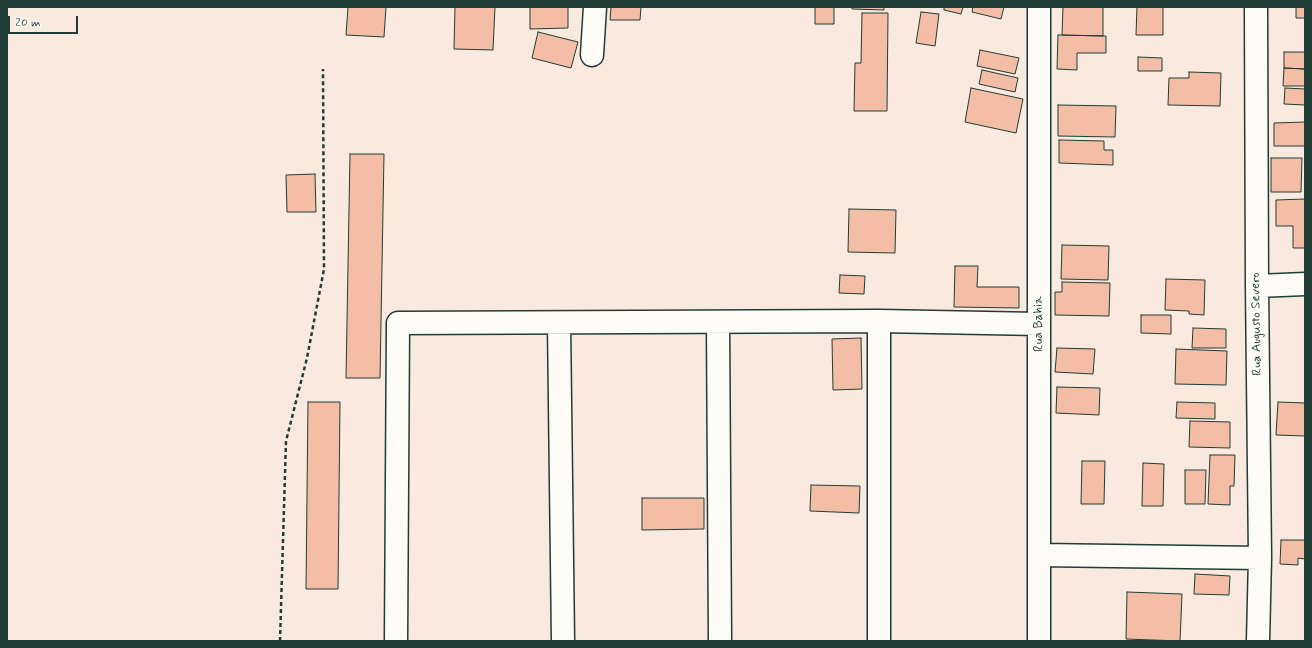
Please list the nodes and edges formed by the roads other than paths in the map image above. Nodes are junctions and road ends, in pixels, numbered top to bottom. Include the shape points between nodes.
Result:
1 (595, 7) edge
2 (1039, 7) edge
3 (1256, 7) edge
4 (592, 55) dead end
5 (1305, 284) edge
6 (1256, 286) junction
7 (879, 321) junction
8 (718, 322) junction
9 (559, 323) junction
10 (1039, 324) junction
11 (1040, 555) junction
12 (1260, 558) junction
13 (396, 641) edge
14 (562, 641) edge
15 (720, 641) edge
16 (879, 641) edge
17 (1039, 641) edge
18 (1258, 641) edge

1 - 4 street
2 - 10 street, Rua Bahia
3 - 6 street, Rua Augusto Severo
5 - 6 street
6 - 12 street, Rua Augusto Severo
7 - 8 street
7 - 10 street
7 - 16 street
8 - 9 street
8 - 15 street
9 - 13 street via 398,323
9 - 14 street
10 - 11 street, Rua Bahia
11 - 12 street
11 - 17 street, Rua Bahia
12 - 18 street, Rua Augusto Severo

